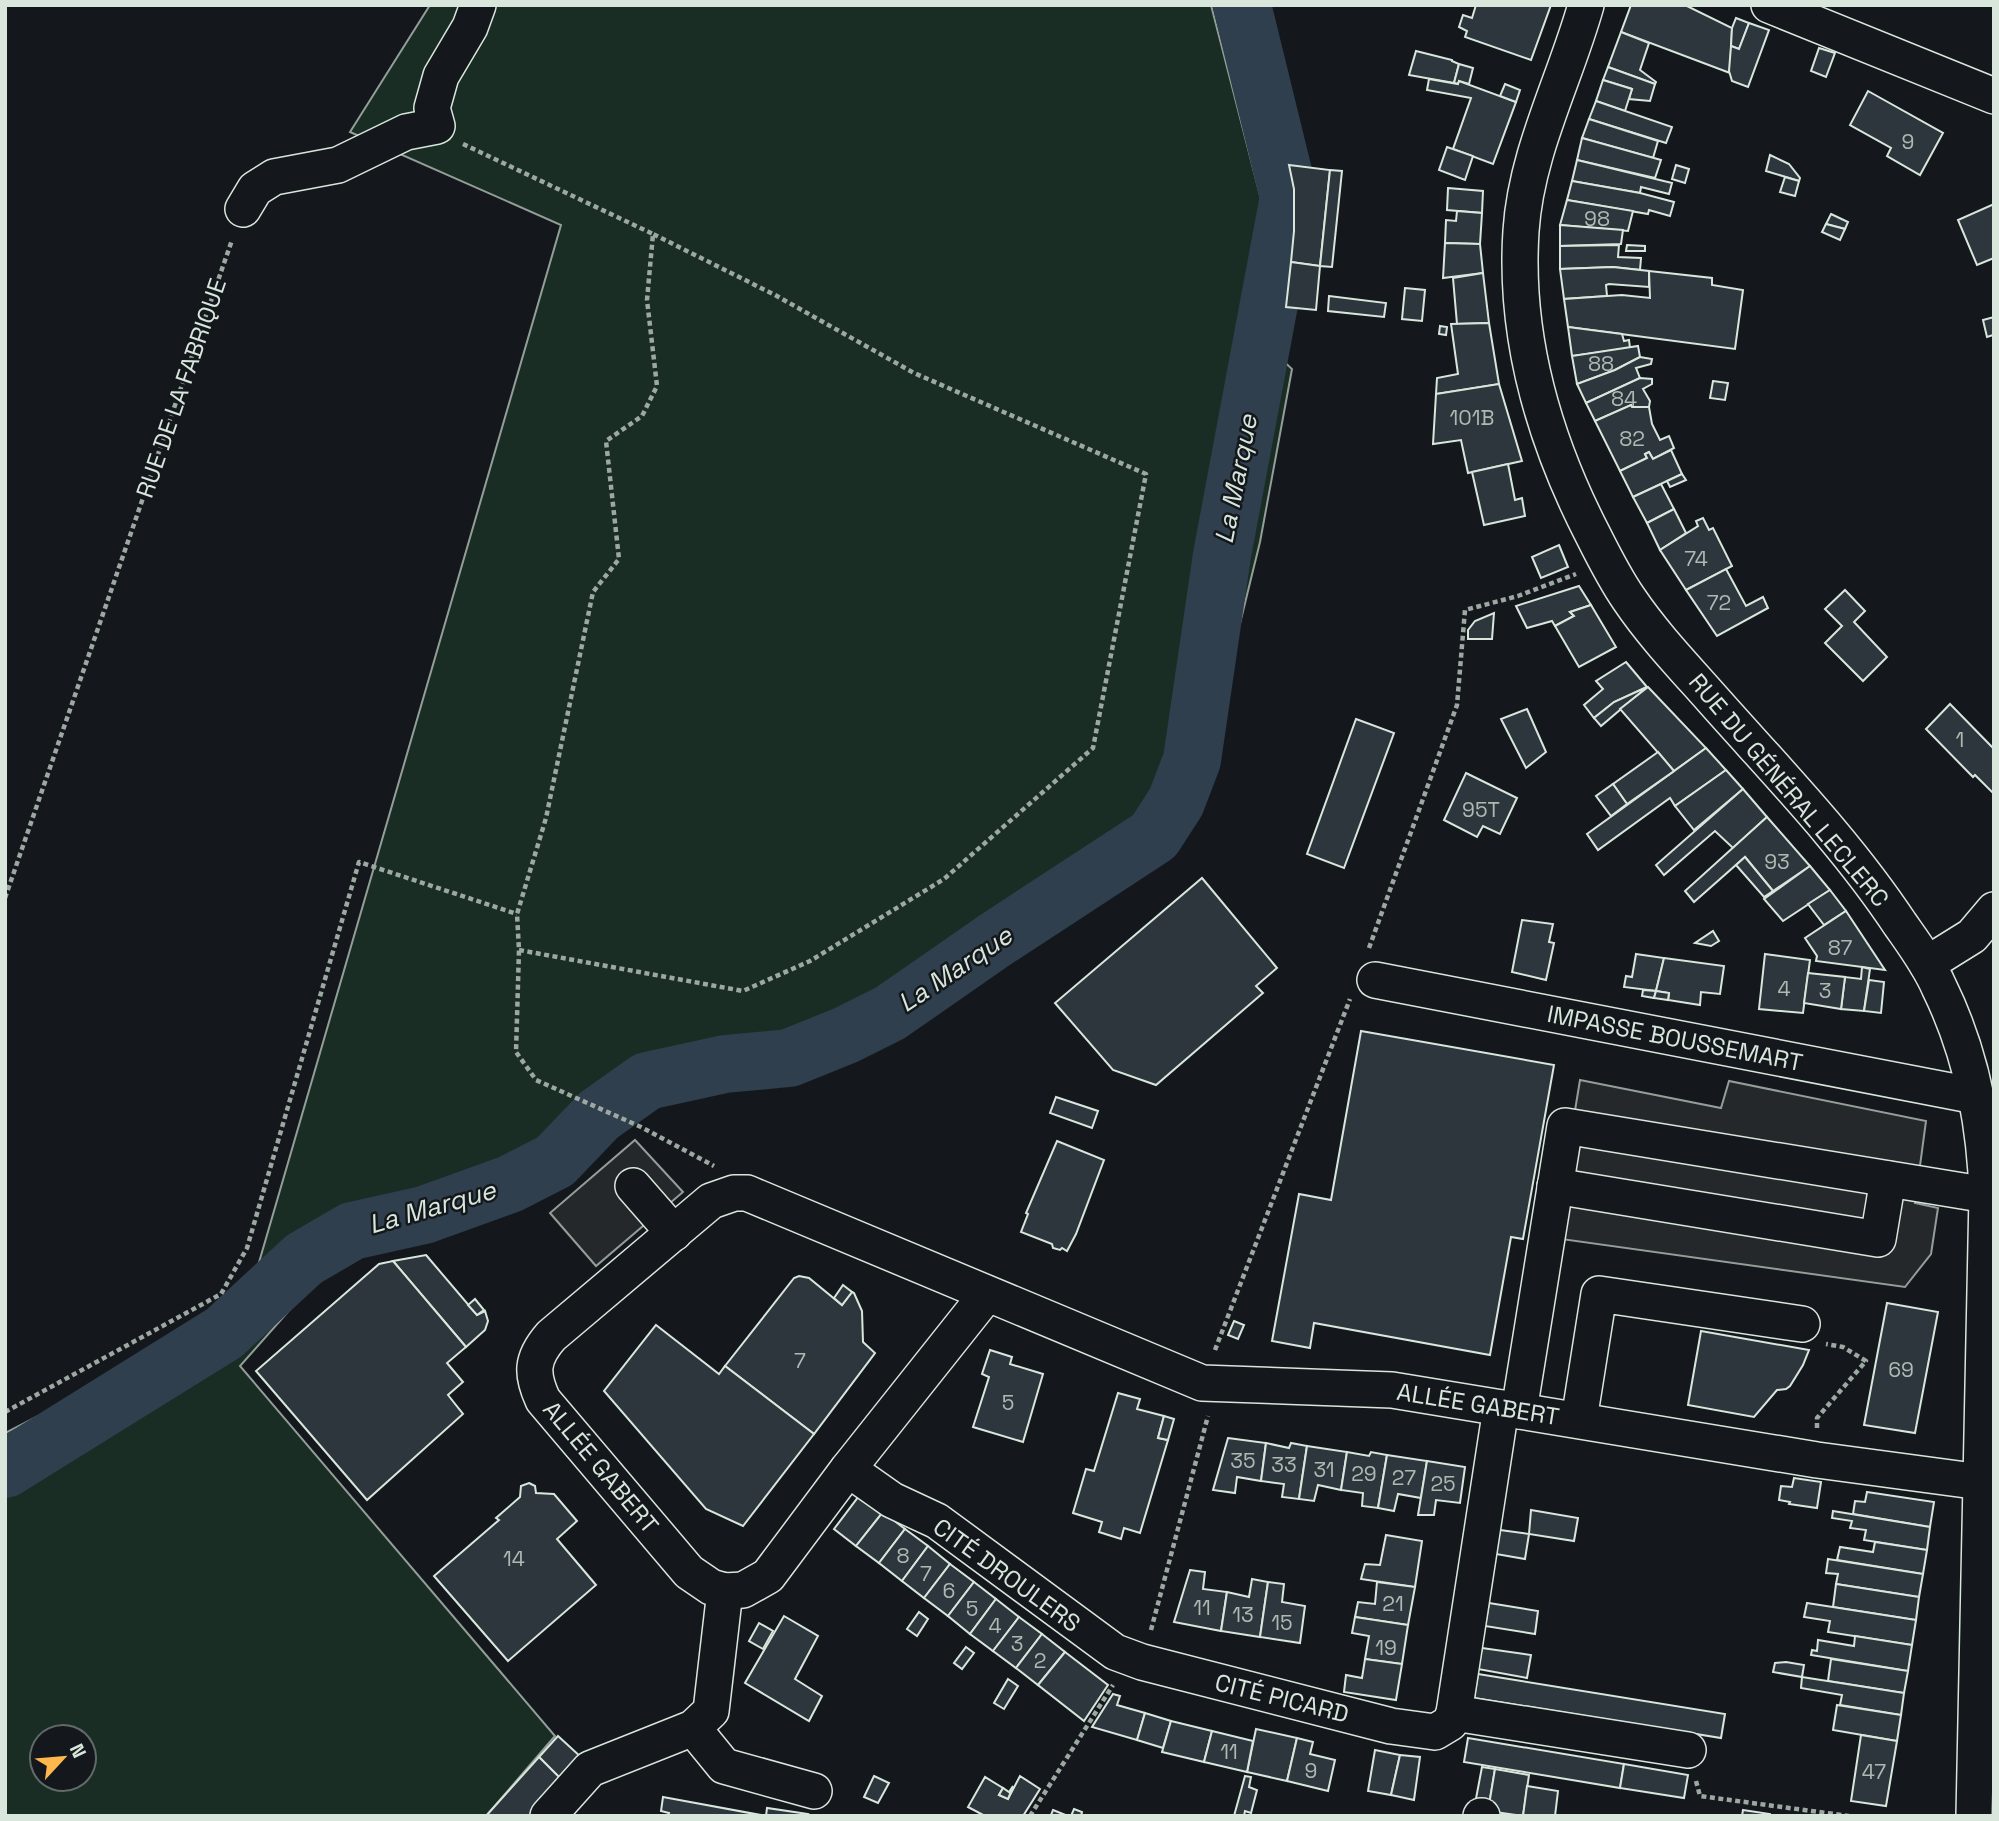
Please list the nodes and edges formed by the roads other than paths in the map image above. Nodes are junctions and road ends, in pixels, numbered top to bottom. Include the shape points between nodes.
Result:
1 (478, 5) edge
2 (1586, 5) edge
3 (1769, 5) edge
4 (1994, 96) edge
5 (243, 209) road end
6 (1994, 911) edge
7 (1927, 964) junction
8 (1364, 977) road end
9 (1976, 1096) junction
10 (1888, 1179) junction
11 (633, 1186) dead end
12 (1555, 1186) junction
13 (1987, 1195) junction
14 (674, 1233) junction
15 (987, 1294) junction
16 (1802, 1324) road end
17 (1989, 1341) edge
18 (1510, 1409) junction
19 (1989, 1419) edge
20 (1579, 1420) junction
21 (848, 1469) junction
22 (1981, 1482) junction
23 (725, 1591) junction
24 (1136, 1660) joint
25 (1445, 1722) junction
26 (693, 1728) junction
27 (1688, 1750) road end
28 (814, 1791) dead end
29 (548, 1816) edge
30 (1974, 1816) edge

1 - 5 street via 466,36 441,76 432,108 437,126 406,132 338,165 274,177 255,189
2 - 7 street, RUE DU GÉNÉRAL LECLERC via 1531,170 1521,228 1520,286 1527,343 1545,421 1576,500 1627,596 1856,863
3 - 4 street
6 - 7 street via 1972,936
7 - 9 street, RUE DU GÉNÉRAL LECLERC via 1957,1030
8 - 9 street, IMPASSE BOUSSEMART
9 - 13 street, RUE DU GÉNÉRAL LECLERC
10 - 12 street via 1878,1239
10 - 12 street via 1565,1126
10 - 13 street
11 - 14 street
12 - 18 street
13 - 17 street, RUE DU GÉNÉRAL LECLERC
14 - 15 street, ALLÉE GABERT via 711,1201 747,1193
14 - 23 street, ALLÉE GABERT via 551,1336 537,1355 534,1371 543,1400 689,1572
15 - 18 street, ALLÉE GABERT via 1209,1384 1374,1388
15 - 21 street
16 - 20 street via 1599,1294
17 - 19 street, RUE DU GÉNÉRAL LECLERC
18 - 20 street, ALLÉE GABERT
18 - 25 street
19 - 22 street, RUE DU GÉNÉRAL LECLERC
20 - 22 street, ALLÉE GABERT
21 - 23 street via 768,1576 743,1590
21 - 24 street, CITÉ DROULERS via 892,1500 937,1521 1102,1644
22 - 30 street, RUE DU GÉNÉRAL LECLERC
23 - 26 street via 710,1711
24 - 25 street, CITÉ PICARD via 1391,1726
25 - 27 street, CITÉ PICARD
26 - 28 street via 724,1766
26 - 29 street via 590,1769

